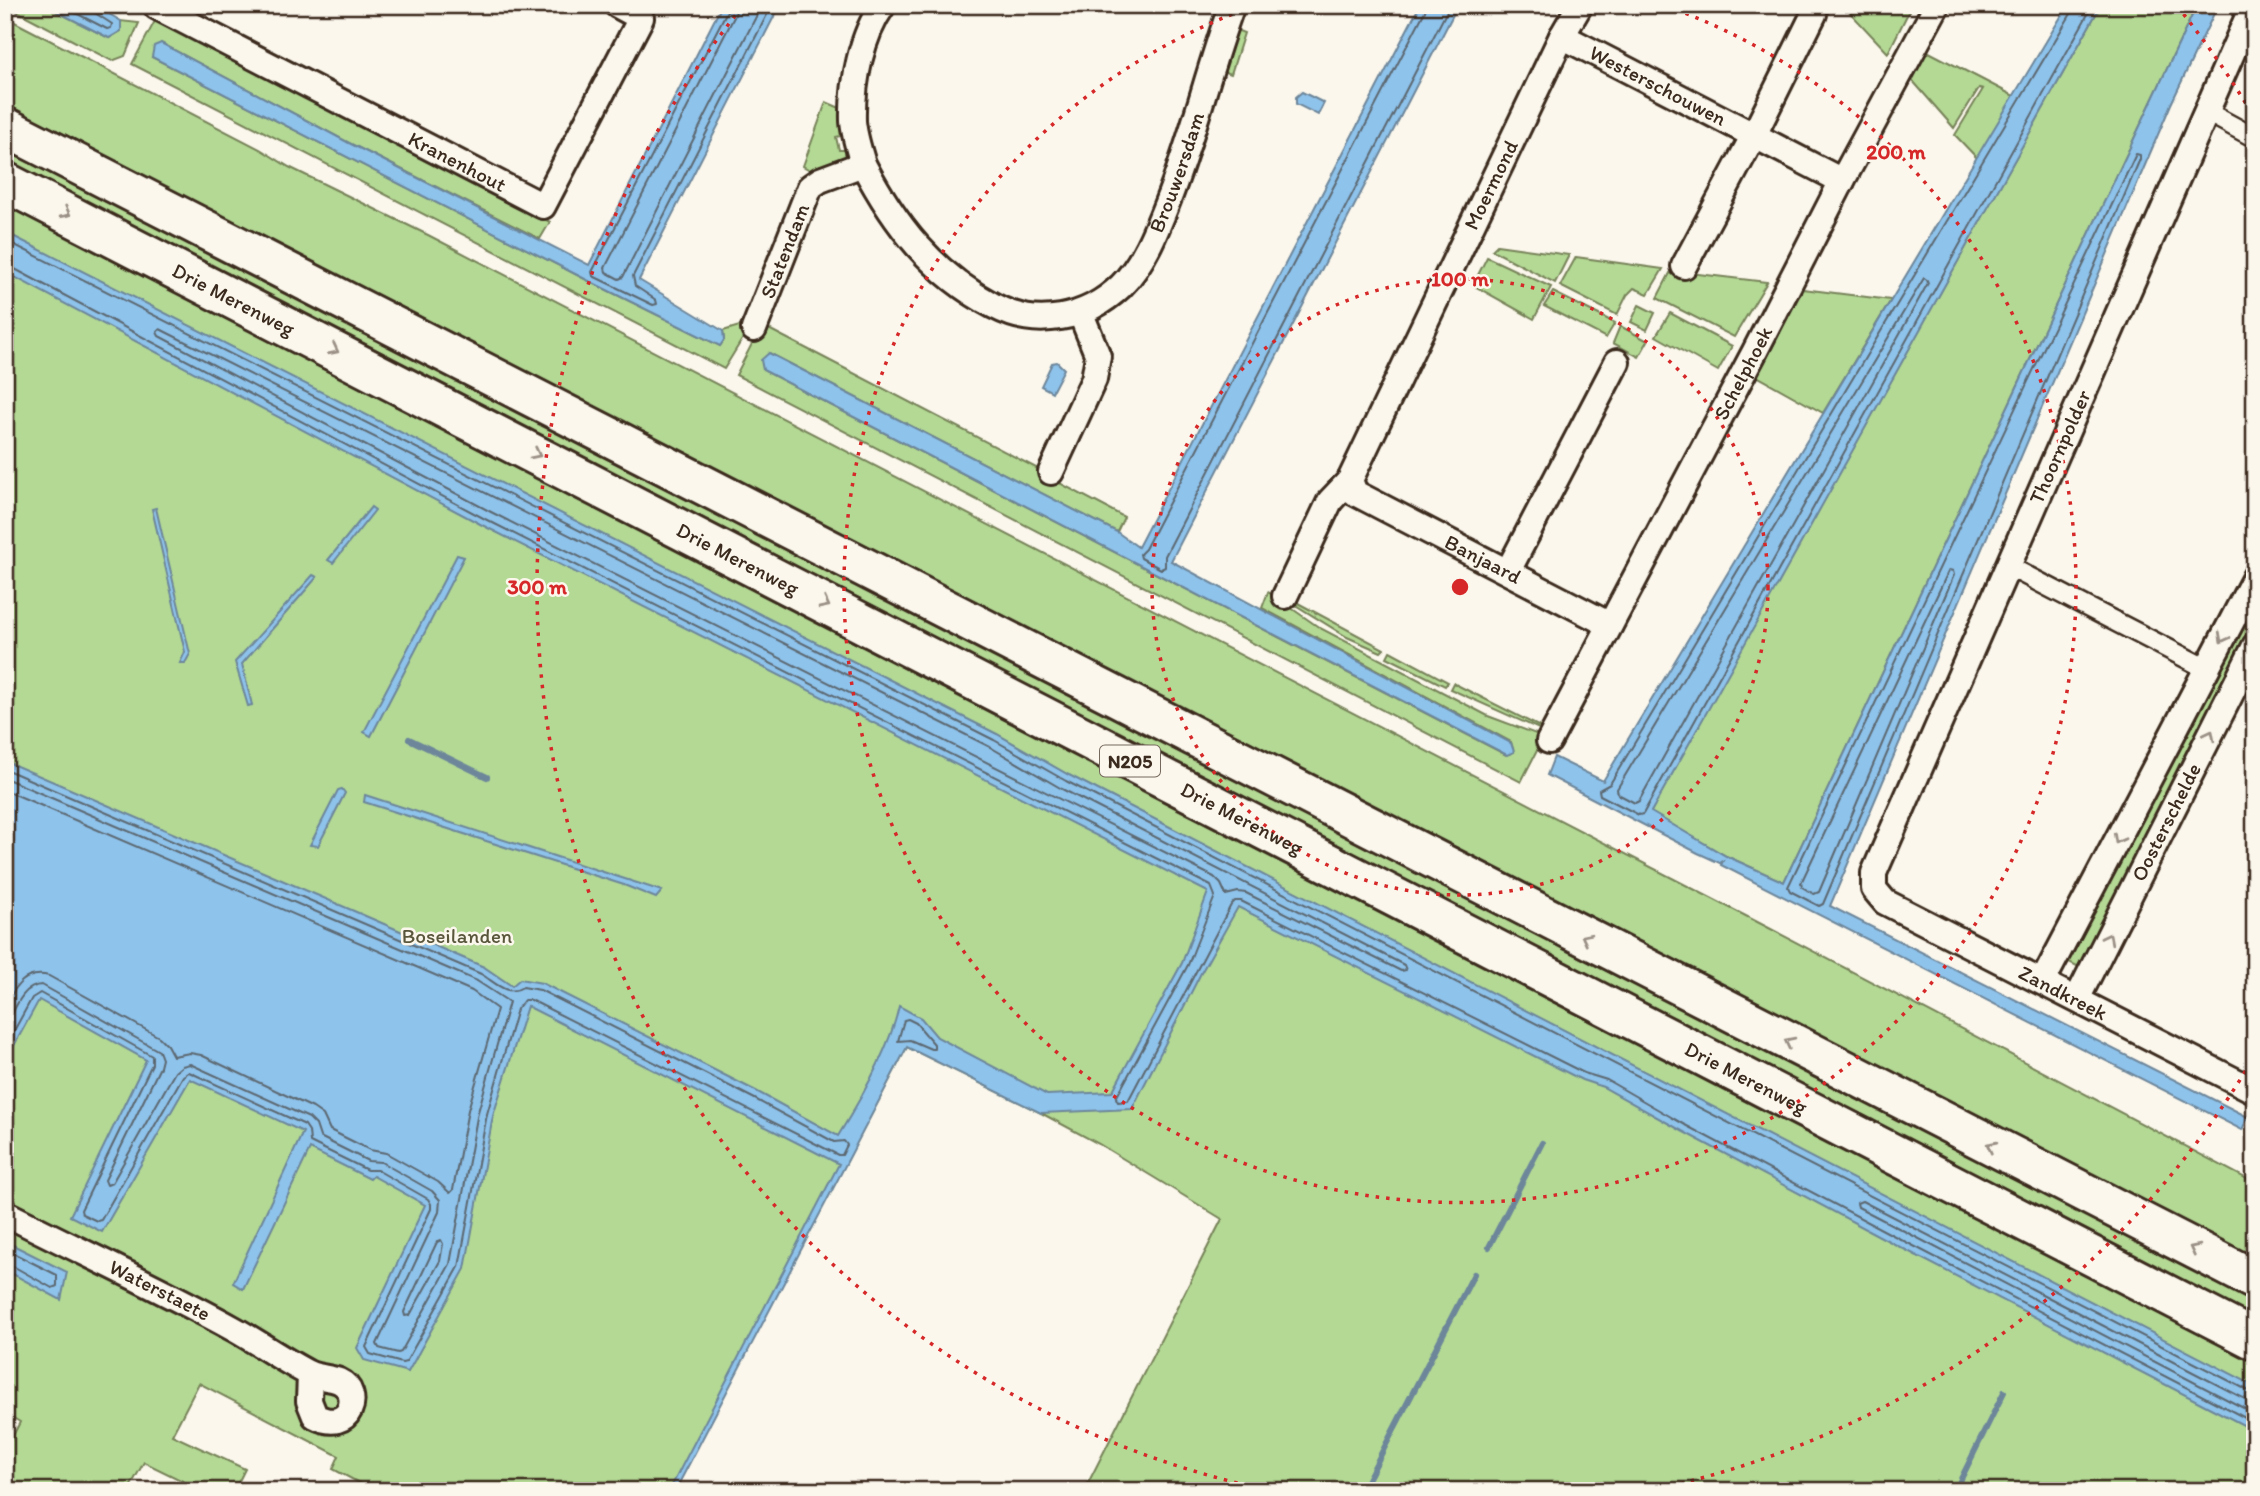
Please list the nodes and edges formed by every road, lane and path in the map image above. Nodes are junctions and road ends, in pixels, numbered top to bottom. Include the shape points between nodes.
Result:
1 (617, 5) edge
2 (883, 5) edge
3 (1232, 5) edge
4 (1580, 5) edge
5 (1937, 5) edge
6 (2253, 5) edge
7 (157, 6) edge
8 (1814, 14) dead end
9 (1562, 36) junction
10 (2207, 112) junction
11 (5, 127) edge
12 (1754, 135) junction
13 (2255, 138) edge
14 (863, 164) junction
15 (1842, 181) junction
16 (5, 182) edge
17 (1684, 266) dead end
18 (1081, 314) junction
19 (754, 329) dead end
20 (1616, 362) dead end
21 (1051, 472) dead end
22 (1352, 487) junction
23 (2008, 566) junction
24 (1508, 571) junction
25 (2251, 592) edge
26 (1285, 596) dead end
27 (1610, 625) junction
28 (2255, 646) edge
29 (2207, 669) junction
30 (1549, 741) dead end
31 (1874, 889) joint
32 (2043, 981) junction
33 (2077, 999) junction
34 (2255, 1091) edge
35 (5, 1213) edge
36 (2255, 1280) edge
37 (2255, 1339) edge
38 (310, 1375) dead end

1 - 7 street, Kranenhout via 641,18 542,206
2 - 14 street via 874,18 856,73 853,122
3 - 18 street, Brouwersdam via 1182,165 1153,239 1123,284
4 - 9 street, Moermond
5 - 15 street, Schelphoek
6 - 10 street, Thoornpolder
8 - 12 street
9 - 12 street, Westerschouwen
9 - 22 street, Moermond
10 - 13 street
10 - 23 street, Thoornpolder
36 -> 11 highway, N205
12 - 15 street, Westerschouwen
12 - 17 street
14 - 18 street, Brouwersdam via 879,195 917,246 943,273 973,294 1005,311 1040,320
14 - 19 street, Statendam via 810,187
15 - 27 street, Schelphoek
16 -> 37 highway, Drie Merenweg / N205
18 - 21 street via 1098,356 1094,379
20 - 24 street
22 - 24 street, Banjaard
22 - 26 street, Moermond via 1330,501
23 - 29 street
23 - 31 street, Thoornpolder via 1874,873
24 - 27 street, Banjaard
25 -> 29 street, Oosterschelde
27 - 30 street, Schelphoek
33 -> 28 street, Oosterschelde
29 -> 32 street, Oosterschelde
31 - 32 street, Zandkreek via 1885,902
32 - 33 street, Zandkreek
33 - 34 street, Zandkreek
35 - 38 street, Waterstaete via 233,1329

